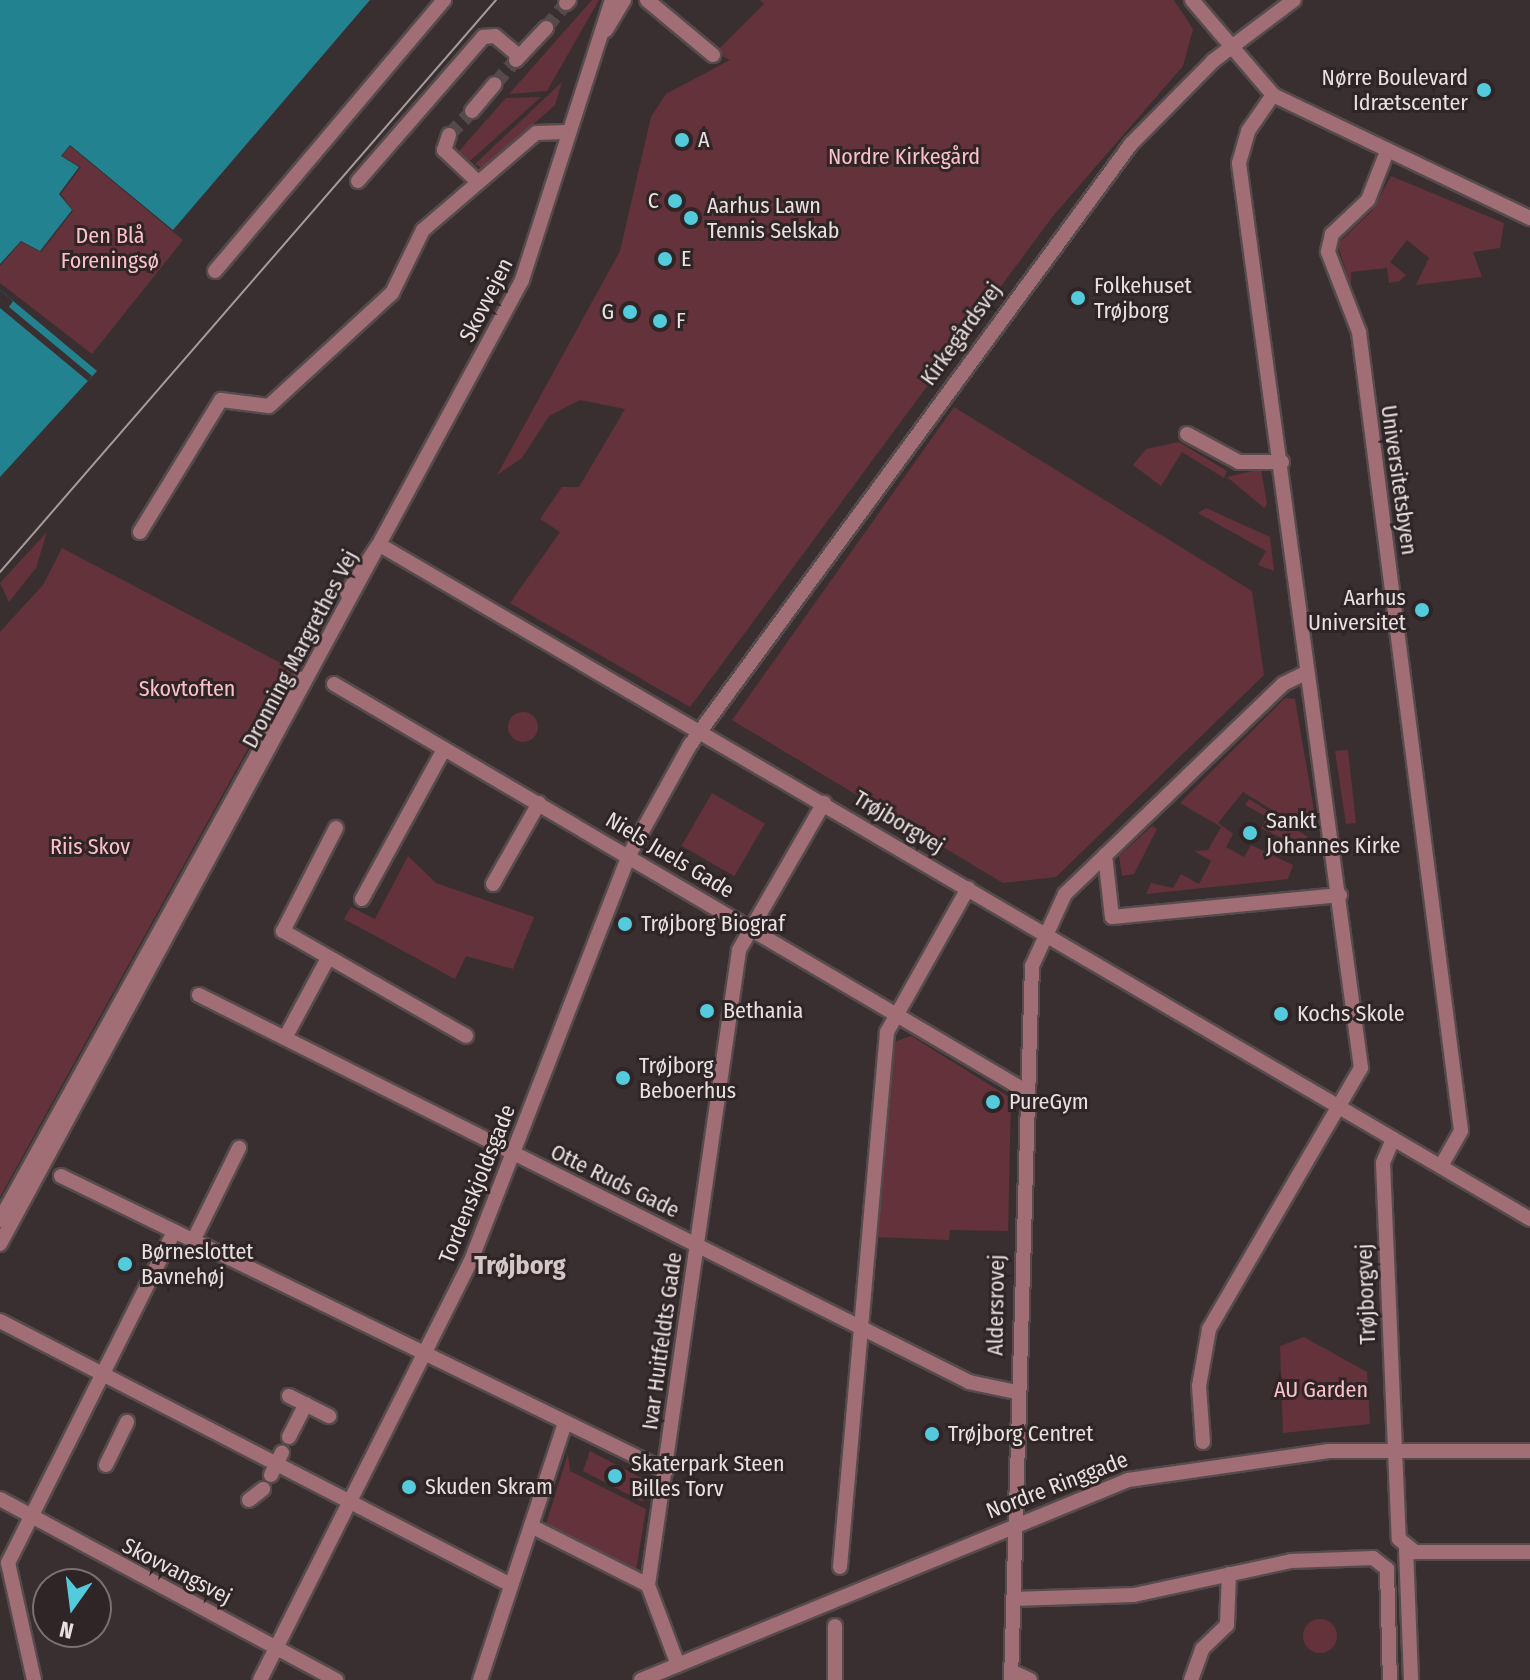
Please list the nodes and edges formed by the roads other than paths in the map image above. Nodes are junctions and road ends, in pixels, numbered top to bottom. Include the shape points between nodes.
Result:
1 (444, 0) edge
2 (612, 0) edge
3 (624, 0) edge
4 (647, 0) edge
5 (1192, 0) edge
6 (1294, 0) edge
7 (546, 28) tunnel mouth
8 (1228, 48) junction
9 (713, 55) dead end
10 (590, 57) junction
11 (495, 84) tunnel mouth
12 (1273, 95) junction
13 (472, 111) tunnel mouth
14 (567, 132) junction
15 (447, 142) dead end
16 (1386, 154) junction
17 (474, 178) junction
18 (358, 181) dead end
19 (1530, 218) edge
20 (215, 271) dead end
21 (1187, 434) dead end
22 (1282, 462) junction
23 (140, 532) dead end
24 (380, 545) junction
25 (1306, 673) junction
26 (334, 684) dead end
27 (701, 729) junction
28 (444, 749) junction
29 (539, 803) junction
30 (824, 803) junction
31 (336, 828) dead end
32 (629, 855) junction
33 (1105, 855) junction
34 (493, 884) dead end
35 (968, 888) junction
36 (1340, 895) junction
37 (362, 899) dead end
38 (747, 925) junction
39 (1043, 933) junction
40 (327, 960) junction
41 (199, 995) dead end
42 (892, 1011) junction
43 (466, 1036) dead end
44 (285, 1038) junction
45 (1024, 1090) junction
46 (1340, 1107) junction
47 (1393, 1139) junction
48 (239, 1148) dead end
49 (513, 1155) junction
50 (1441, 1166) junction
51 (61, 1176) dead end
52 (1530, 1219) edge
53 (0, 1220) edge
54 (174, 1231) junction
55 (193, 1241) junction
56 (0, 1244) edge
57 (697, 1247) junction
58 (0, 1321) edge
59 (860, 1328) junction
60 (426, 1355) junction
61 (102, 1373) junction
62 (1016, 1392) junction
63 (289, 1396) dead end
64 (306, 1404) junction
65 (329, 1416) dead end
66 (127, 1422) dead end
67 (565, 1423) junction
68 (289, 1437) dead end
69 (1203, 1442) dead end
70 (1525, 1449) edge
71 (1396, 1450) junction
72 (106, 1465) dead end
73 (666, 1471) junction
74 (263, 1489) dead end
75 (0, 1499) edge
76 (249, 1500) dead end
77 (350, 1502) junction
78 (30, 1516) junction
79 (1015, 1523) junction
80 (531, 1526) junction
81 (1406, 1548) junction
82 (1530, 1552) edge
83 (840, 1567) dead end
84 (1229, 1574) junction
85 (511, 1585) junction
86 (648, 1585) junction
87 (1013, 1599) junction
88 (835, 1626) dead end
89 (277, 1648) junction
90 (678, 1665) junction
91 (1011, 1676) edge
92 (34, 1680) edge
93 (260, 1680) edge
94 (336, 1680) edge
95 (480, 1680) edge
96 (641, 1680) edge
97 (835, 1680) edge
98 (1030, 1680) edge
99 (1191, 1680) edge
100 (1390, 1680) edge
101 (1411, 1680) edge

1 - 20 street
2 - 10 street, Skovvejen
3 - 10 street, Skovvejen
4 - 9 street
5 - 8 street
6 - 8 street, Kirkegårdsvej
7 - 18 street via 517,58 495,36 483,37
8 - 12 street
8 - 27 street, Kirkegårdsvej via 1153,118 1049,250
10 - 14 street, Skovvejen
11 - 13 street
12 - 16 street
12 - 22 street via 1248,131 1239,163
14 - 17 street via 536,133
14 - 24 street, Skovvejen via 522,280
15 - 17 street
16 - 19 street
16 - 50 street, Universitetsbyen via 1368,200 1332,234 1328,252 1359,332 1461,1131
17 - 23 street via 423,230 392,293 269,406 221,400
21 - 22 street via 1239,462
22 - 25 street
24 - 27 street, Trøjborgvej
24 - 53 street, Dronning Margrethes Vej via 364,561
24 - 56 street, Dronning Margrethes Vej
25 - 33 street, Aldersrovej via 1283,684
25 - 36 street
26 - 28 street, Niels Juels Gade
27 - 30 street, Trøjborgvej
27 - 32 street, Tordenskjoldsgade
28 - 29 street, Niels Juels Gade
28 - 37 street
29 - 32 street, Niels Juels Gade
29 - 34 street
30 - 35 street, Trøjborgvej
30 - 38 street, Ivar Huitfeldts Gade
31 - 40 street via 283,926 292,941
32 - 38 street, Niels Juels Gade
32 - 49 street, Tordenskjoldsgade
33 - 36 street via 1112,917
33 - 39 street, Aldersrovej via 1059,902
35 - 39 street, Trøjborgvej
35 - 42 street
36 - 46 street via 1361,1068
38 - 42 street, Niels Juels Gade
38 - 57 street, Ivar Huitfeldts Gade
39 - 45 street, Aldersrovej via 1030,982
39 - 46 street, Trøjborgvej
40 - 43 street
40 - 44 street
41 - 44 street, Otte Ruds Gade
42 - 45 street, Niels Juels Gade
42 - 59 street
44 - 49 street, Otte Ruds Gade
45 - 62 street, Aldersrovej
46 - 47 street, Trøjborgvej
46 - 69 street via 1209,1329 1199,1386
47 - 50 street, Trøjborgvej
47 - 71 street, Trøjborgvej via 1383,1163
48 - 55 street
49 - 57 street, Otte Ruds Gade
49 - 60 street, Tordenskjoldsgade
50 - 52 street, Trøjborgvej
51 - 54 street
54 - 55 street
54 - 61 street
55 - 60 street
57 - 59 street, Otte Ruds Gade
57 - 73 street, Ivar Huitfeldts Gade
58 - 61 street
59 - 62 street, Otte Ruds Gade via 969,1382
59 - 83 street
60 - 67 street
60 - 77 street, Tordenskjoldsgade
61 - 77 street via 139,1400
61 - 78 street
62 - 79 street, Aldersrovej
63 - 64 street
64 - 65 street
64 - 68 street
66 - 72 street
67 - 73 street
67 - 80 street
70 - 71 street, Nordre Ringgade
71 - 79 street, Nordre Ringgade via 1179,1468
71 - 81 street, Trøjborgvej via 1399,1539
73 - 86 street, Ivar Huitfeldts Gade
74 - 76 street
75 - 78 street, Skovvangsvej
77 - 85 street
77 - 89 street, Tordenskjoldsgade
78 - 89 street, Skovvangsvej
78 - 92 street via 6,1572
79 - 87 street, Aldersrovej
79 - 90 street, Nordre Ringgade
80 - 85 street
80 - 86 street
81 - 82 street
81 - 101 street, Trøjborgvej
84 - 87 street via 1134,1595
84 - 99 street via 1227,1625 1202,1649
84 - 100 street via 1366,1556 1387,1569
85 - 95 street
86 - 90 street, Ivar Huitfeldts Gade
87 - 91 street, Aldersrovej
88 - 97 street
89 - 93 street, Tordenskjoldsgade
89 - 94 street, Skovvangsvej
90 - 96 street, Nordre Ringgade
91 - 98 street

